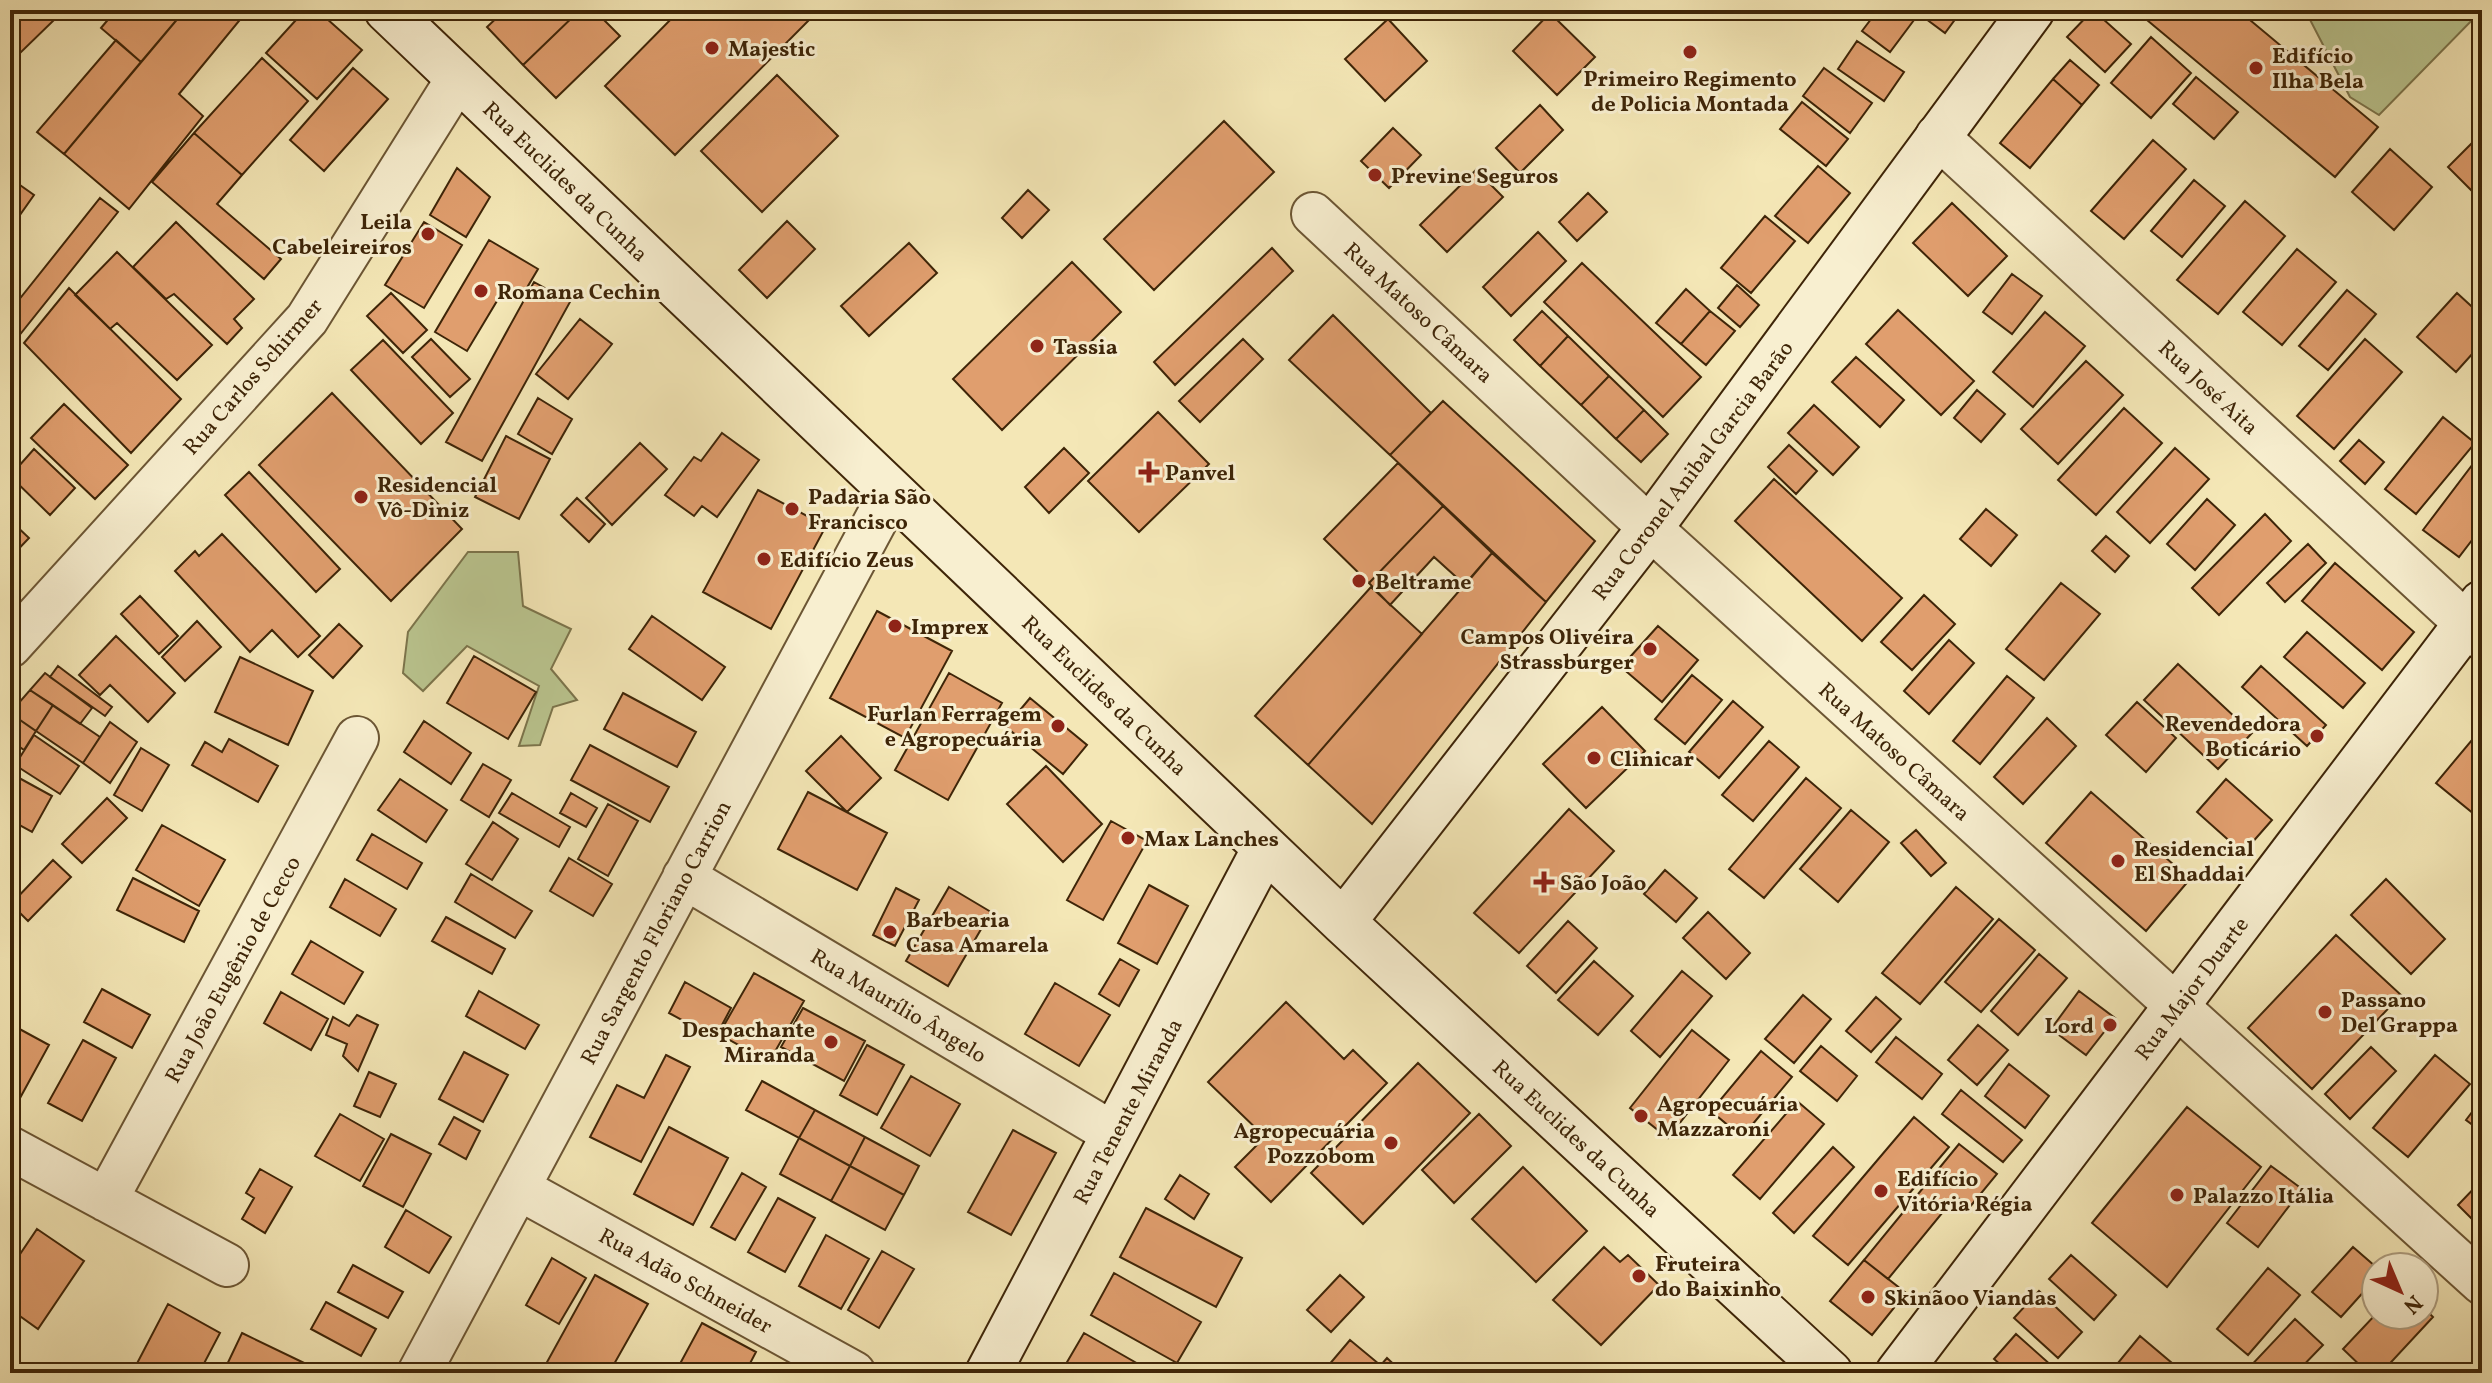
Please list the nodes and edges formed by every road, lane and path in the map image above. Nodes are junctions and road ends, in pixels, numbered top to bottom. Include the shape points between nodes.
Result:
1 (387, 10) edge
2 (2032, 10) edge
3 (458, 78) junction
4 (1937, 136) junction
5 (1313, 214) dead end
6 (891, 492) junction
7 (1650, 528) junction
8 (2477, 621) edge
9 (10, 646) edge
10 (357, 738) dead end
11 (1265, 848) junction
12 (684, 877) junction
13 (1343, 922) junction
14 (2177, 1006) junction
15 (1114, 1134) junction
16 (10, 1148) edge
17 (518, 1188) junction
18 (106, 1200) junction
19 (227, 1265) dead end
20 (2482, 1283) edge
21 (419, 1373) edge
22 (854, 1373) edge
23 (988, 1373) edge
24 (1830, 1373) edge
25 (1898, 1373) edge

1 - 3 street, Rua Euclides da Cunha
2 - 4 street, Rua Coronel Anibal Garcia Barão
3 - 6 street, Rua Euclides da Cunha
3 - 9 street, Rua Carlos Schirmer via 307,319
4 - 7 street, Rua Coronel Anibal Garcia Barão
4 - 8 street, Rua José Aita
5 - 7 street, Rua Matoso Câmara
6 - 11 street, Rua Euclides da Cunha
6 - 12 street, Rua Sargento Floriano Carrion
7 - 13 street, Rua Coronel Anibal Garcia Barão
7 - 14 street, Rua Matoso Câmara
8 - 14 street, Rua Major Duarte
10 - 18 street, Rua João Eugênio de Cecco
11 - 13 street, Rua Euclides da Cunha
11 - 15 street, Rua Tenente Miranda
12 - 15 street, Rua Maurílio Ângelo
12 - 17 street, Rua Sargento Floriano Carrion
13 - 24 street, Rua Euclides da Cunha
14 - 20 street, Rua Matoso Câmara
14 - 25 street, Rua Major Duarte
15 - 23 street, Rua Tenente Miranda
16 - 18 street
17 - 21 street, Rua Sargento Floriano Carrion
17 - 22 street, Rua Adão Schneider
18 - 19 street

